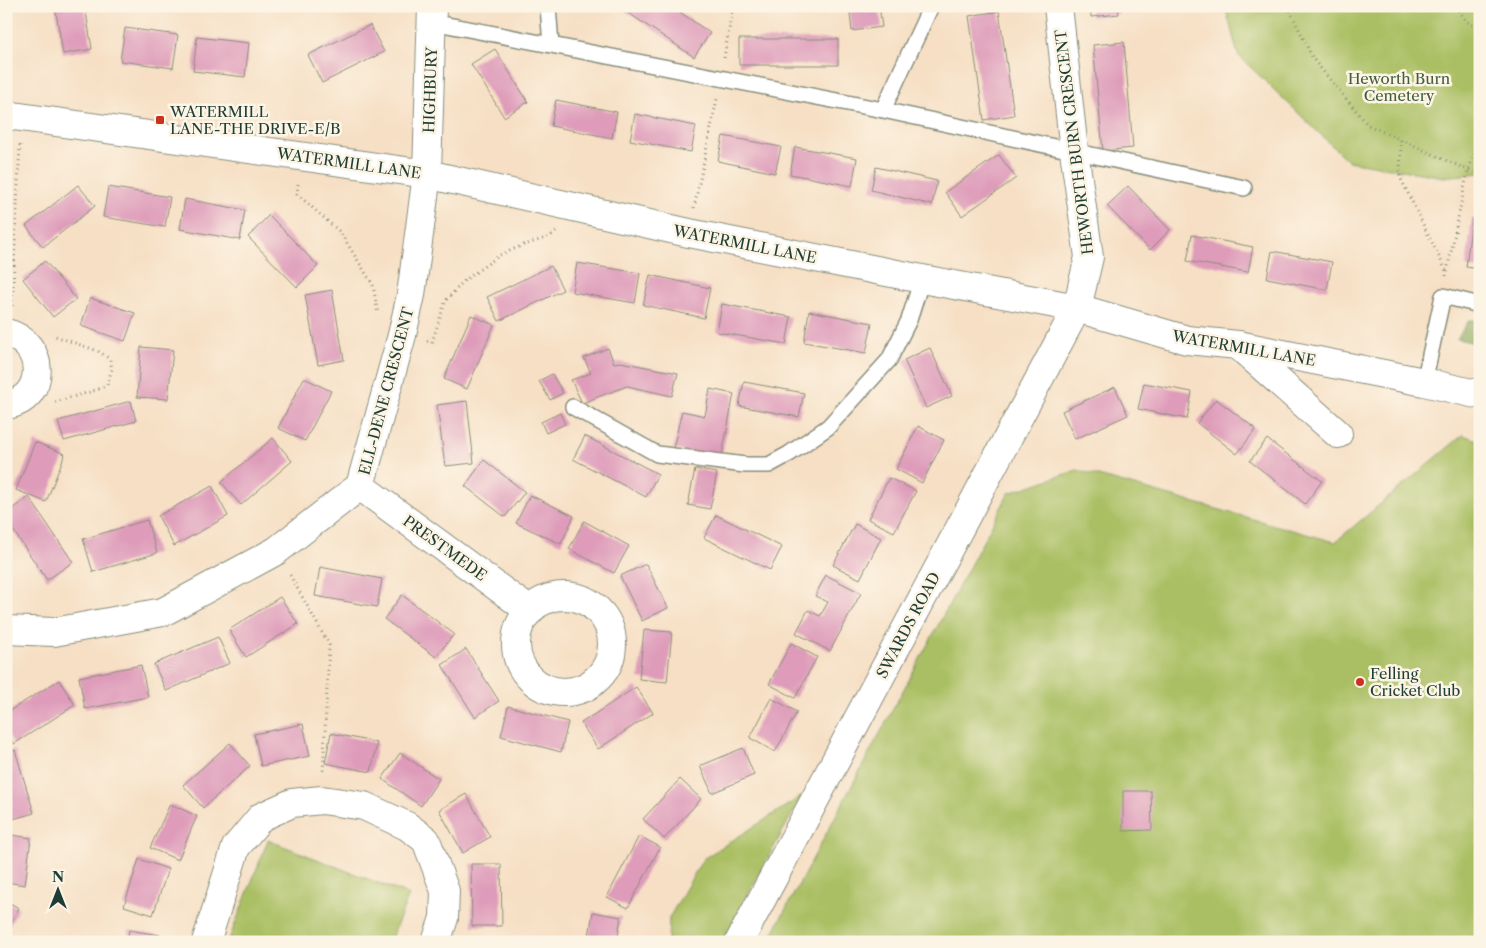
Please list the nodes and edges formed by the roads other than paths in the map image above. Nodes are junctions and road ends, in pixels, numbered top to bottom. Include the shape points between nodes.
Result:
1 (548, 6) edge
2 (931, 6) edge
3 (1058, 6) edge
4 (432, 14) edge
5 (551, 45) junction
6 (883, 110) junction
7 (14, 116) edge
8 (1074, 150) junction
9 (427, 174) junction
10 (1244, 188) dead end
11 (922, 279) junction
12 (1480, 305) edge
13 (1077, 308) junction
14 (8, 333) edge
15 (1238, 345) junction
16 (1424, 382) junction
17 (1480, 395) edge
18 (6, 405) edge
19 (573, 407) dead end
20 (1338, 434) dead end
21 (360, 486) junction
22 (530, 611) dead end
23 (6, 630) edge
24 (206, 942) edge
25 (436, 942) edge
26 (739, 942) edge

1 - 5 lane
2 - 6 lane
3 - 8 street, HEWORTH BURN CRESCENT
4 - 5 lane
4 - 9 street, HIGHBURY
5 - 6 lane
6 - 8 lane
7 - 9 street, WATERMILL LANE
8 - 10 lane
8 - 13 street, HEWORTH BURN CRESCENT via 1089,256
9 - 11 street, WATERMILL LANE via 689,233
9 - 21 street, ELL-DENE CRESCENT via 411,295
11 - 13 street, WATERMILL LANE
11 - 19 lane via 909,320 890,360 828,427 769,464 745,465 657,454
12 - 16 lane via 1443,296
13 - 15 street, WATERMILL LANE via 1187,340
13 - 26 street, SWARDS ROAD
14 - 18 street via 27,344 34,354 37,375 33,388 25,397
15 - 16 street, WATERMILL LANE
15 - 20 street
16 - 17 street, WATERMILL LANE
21 - 22 street, PRESTMEDE
21 - 23 street, ELL-DENE CRESCENT via 276,551 163,612 54,632
24 - 25 street via 236,847 261,817 292,803 322,800 364,806 407,826 426,840 445,891 444,918

